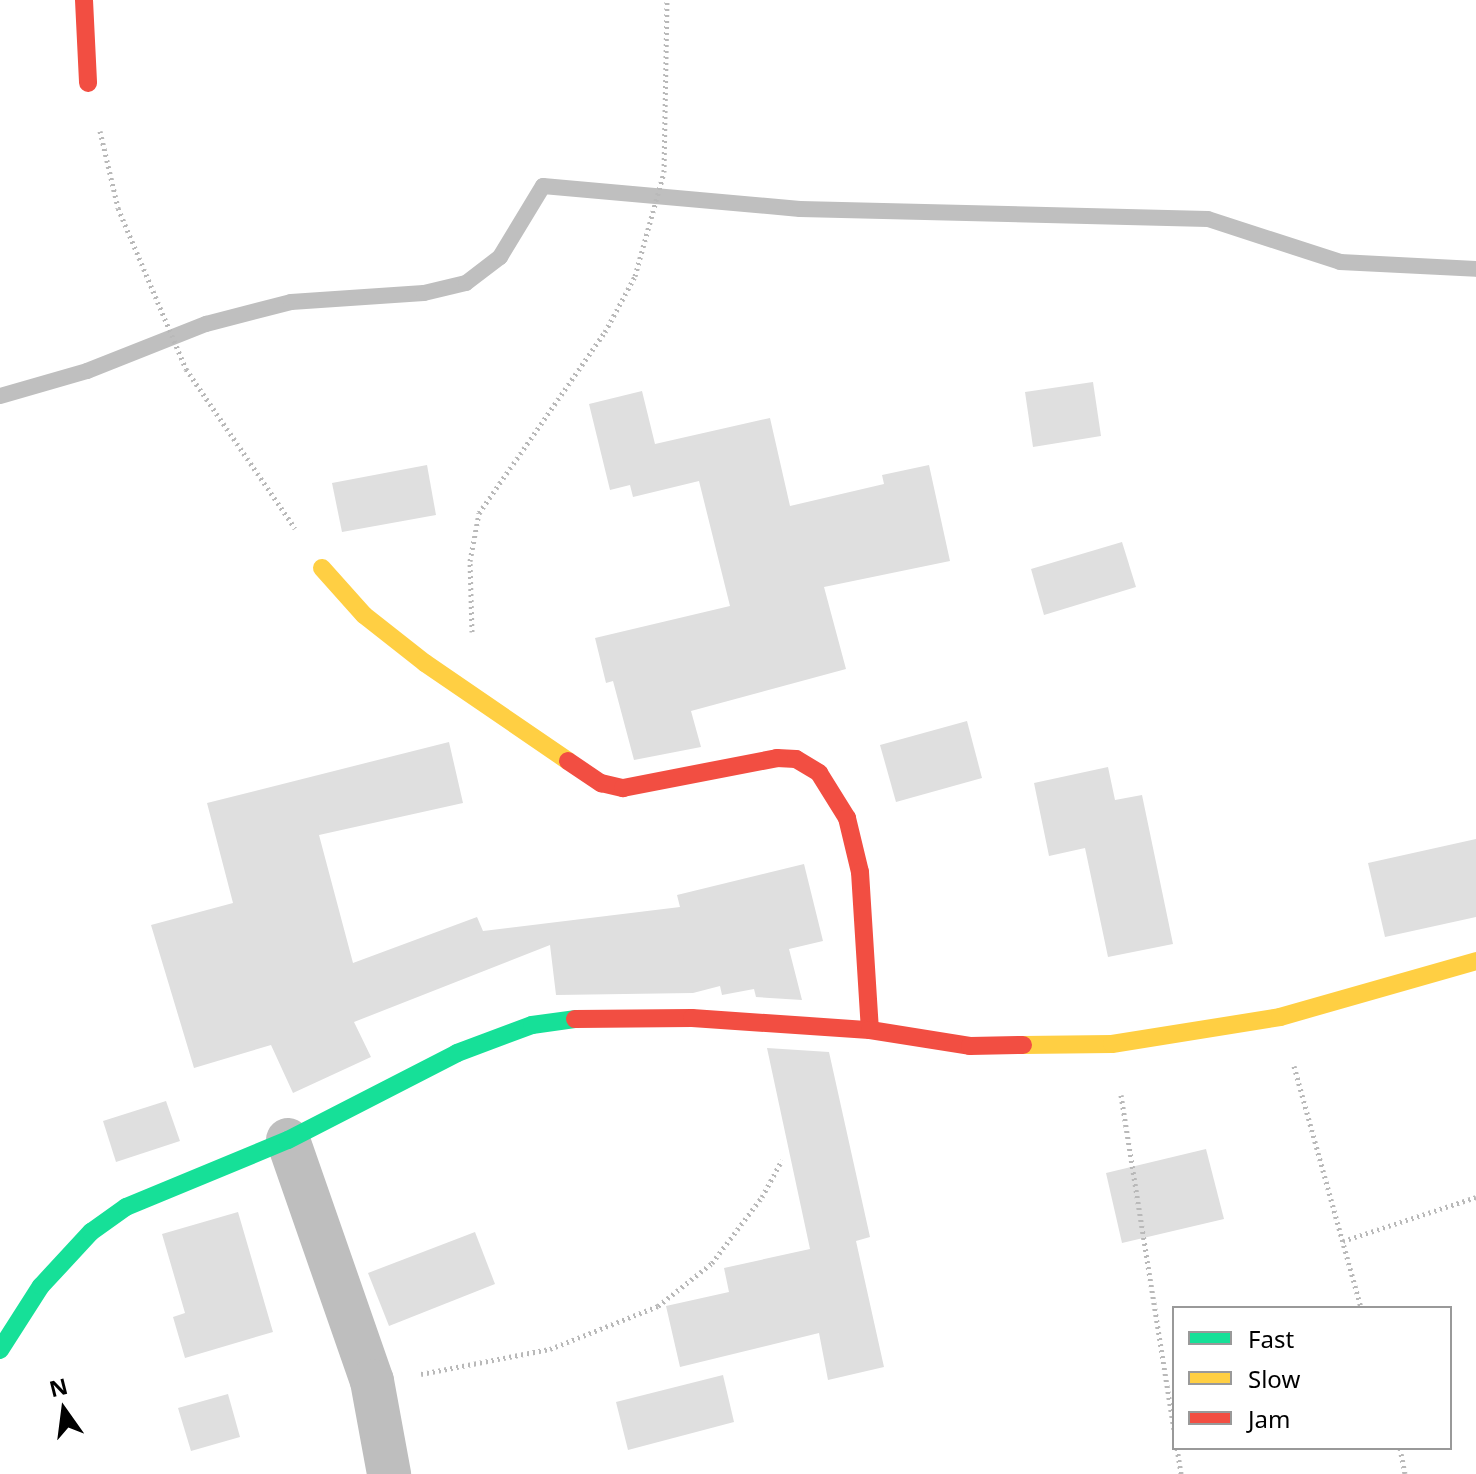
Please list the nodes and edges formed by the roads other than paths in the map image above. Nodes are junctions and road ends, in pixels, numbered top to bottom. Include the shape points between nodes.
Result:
1 (84, 0) edge
2 (88, 83) road end
3 (322, 568) road end
4 (1476, 961) edge
5 (870, 1030) junction
6 (288, 1140) junction
7 (0, 1350) edge
8 (389, 1474) edge

1 - 2 street
3 - 5 street via 364,615 475,701 580,772 623,788 777,758 796,759 819,773 847,818 860,872
4 - 5 street via 1280,1017 1112,1044 970,1046
5 - 6 street via 692,1018 547,1022 457,1053
6 - 7 street via 114,1215 41,1286
6 - 8 street via 372,1381

